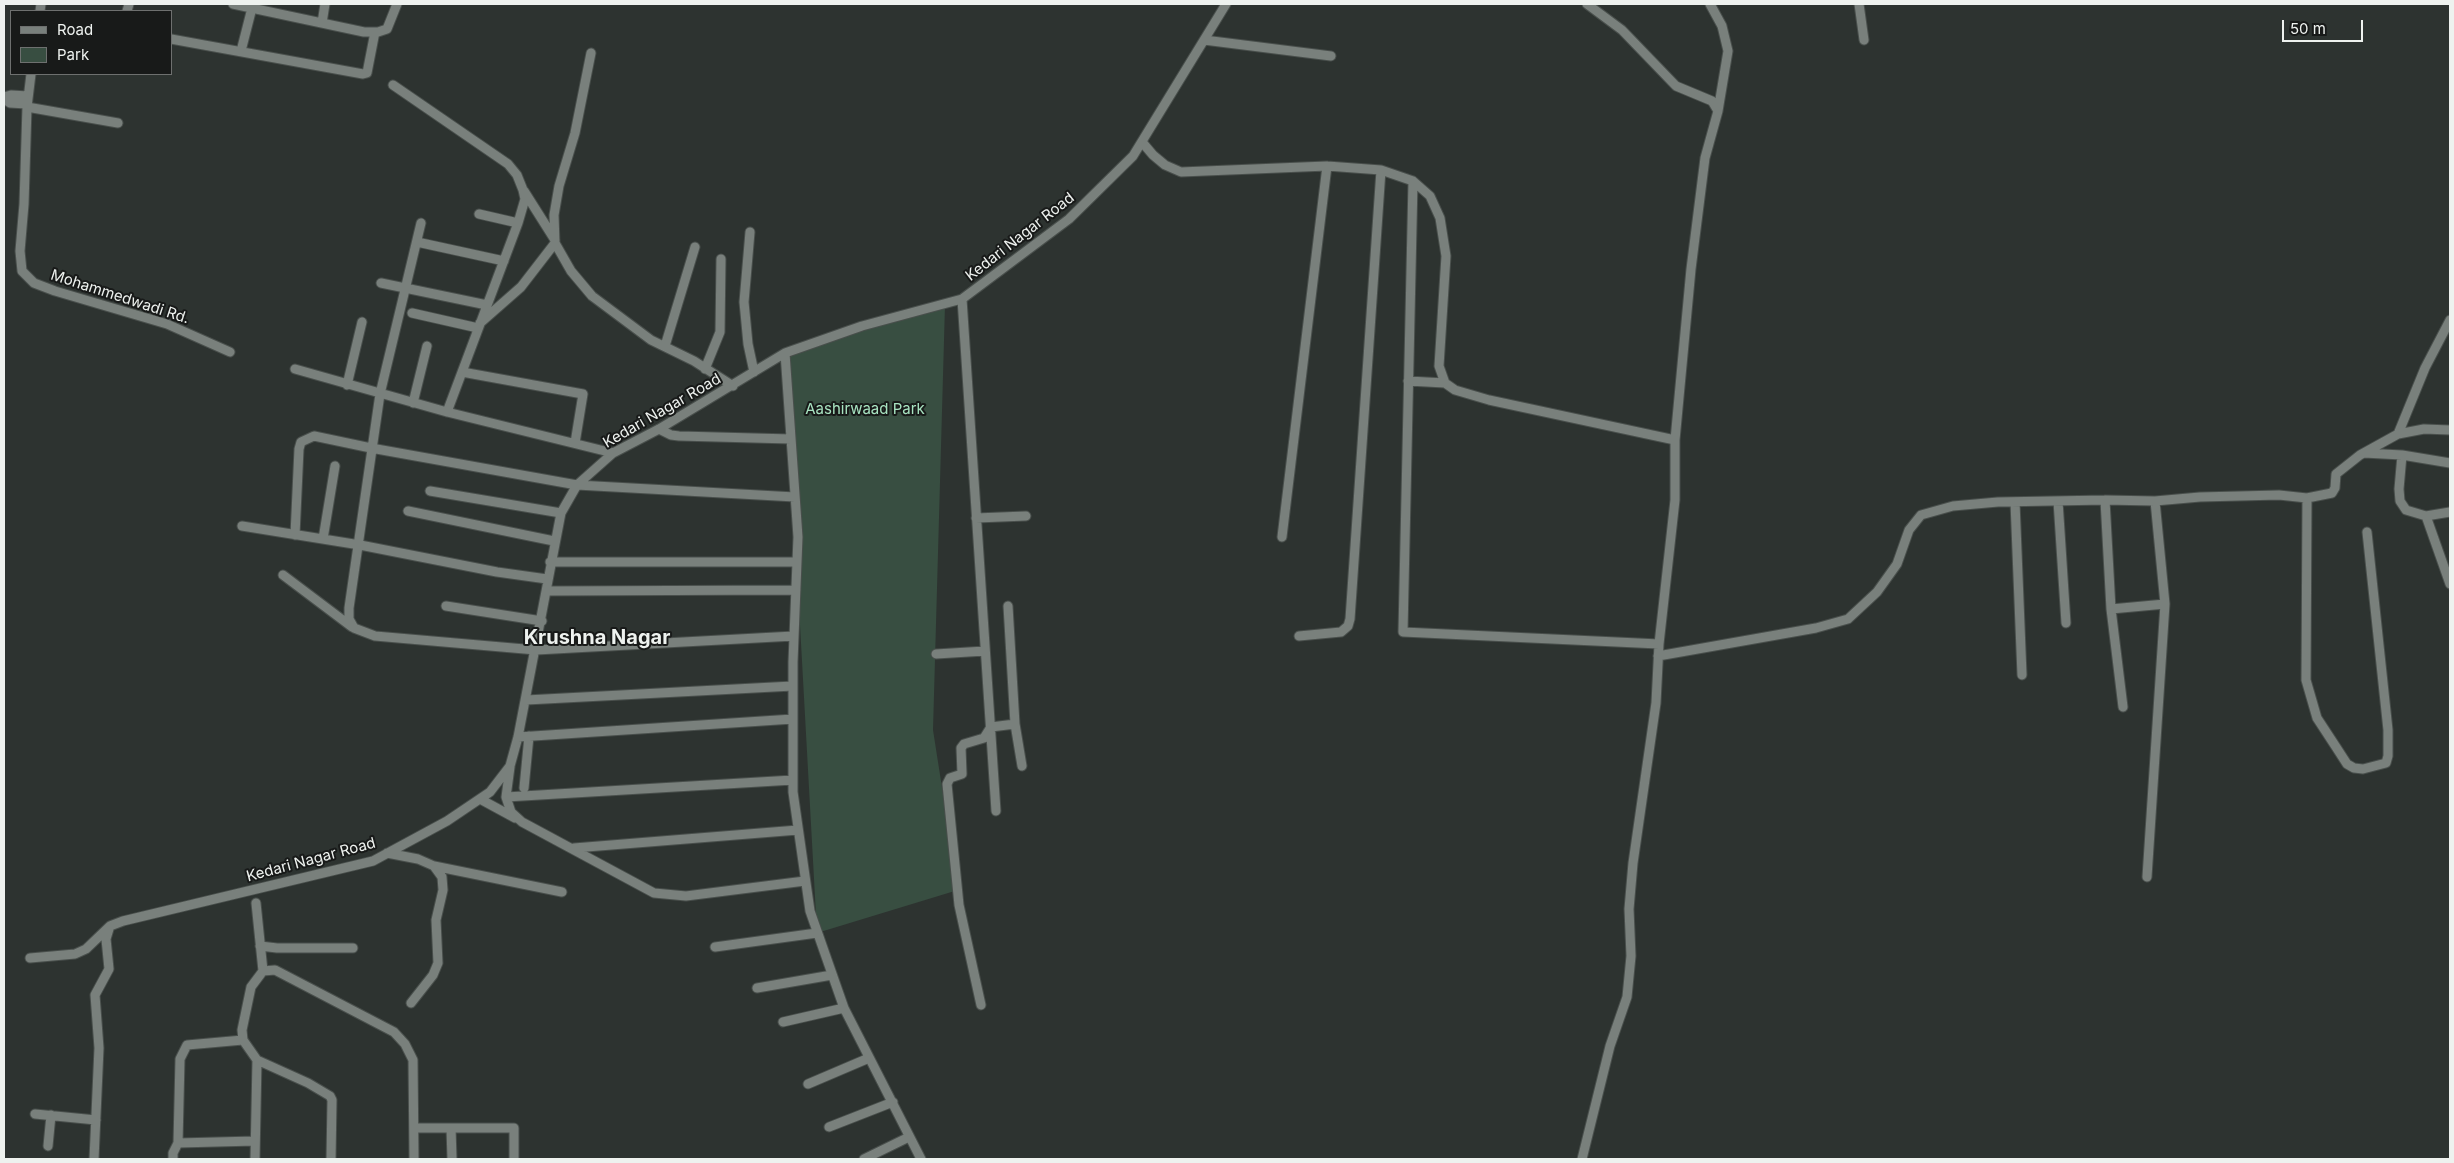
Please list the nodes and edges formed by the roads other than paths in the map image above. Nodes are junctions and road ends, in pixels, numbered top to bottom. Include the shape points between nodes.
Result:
1 (233, 4) edge
2 (325, 4) edge
3 (397, 4) edge
4 (1226, 4) edge
5 (1587, 4) edge
6 (1710, 4) edge
7 (1859, 4) edge
8 (252, 8) junction
9 (322, 23) junction
10 (375, 32) junction
11 (172, 39) edge
12 (1204, 40) junction
13 (1864, 40) dead end
14 (241, 51) junction
15 (591, 54) dead end
16 (1331, 56) dead end
17 (31, 75) edge
18 (393, 85) dead end
19 (4, 98) edge
20 (27, 102) junction
21 (1718, 112) junction
22 (118, 122) dead end
23 (1142, 142) junction
24 (1327, 166) junction
25 (1381, 170) junction
26 (1413, 181) junction
27 (523, 190) junction
28 (479, 214) dead end
29 (421, 222) dead end
30 (518, 223) junction
31 (750, 232) dead end
32 (555, 241) junction
33 (417, 242) junction
34 (695, 247) dead end
35 (721, 259) dead end
36 (504, 261) junction
37 (381, 283) dead end
38 (406, 287) junction
39 (962, 299) junction
40 (487, 305) junction
41 (412, 313) dead end
42 (2450, 320) edge
43 (362, 322) dead end
44 (478, 326) junction
45 (2440, 341) junction
46 (2450, 342) edge
47 (427, 346) dead end
48 (665, 346) junction
49 (230, 352) dead end
50 (785, 352) junction
51 (295, 369) dead end
52 (706, 369) junction
53 (462, 372) junction
54 (754, 372) junction
55 (1408, 382) junction
56 (1445, 383) junction
57 (347, 385) junction
58 (733, 386) junction
59 (380, 394) junction
60 (413, 403) junction
61 (447, 412) junction
62 (659, 429) junction
63 (2450, 430) edge
64 (2398, 434) junction
65 (791, 438) junction
66 (1675, 440) junction
67 (575, 443) junction
68 (371, 448) junction
69 (2364, 452) junction
70 (613, 453) junction
71 (2402, 455) junction
72 (2450, 463) edge
73 (335, 466) dead end
74 (577, 485) junction
75 (430, 491) dead end
76 (795, 497) junction
77 (2307, 498) junction
78 (2105, 500) junction
79 (2058, 501) junction
80 (2155, 501) junction
81 (2015, 502) junction
82 (408, 511) dead end
83 (2450, 512) edge
84 (561, 513) junction
85 (1026, 516) dead end
86 (2426, 516) junction
87 (976, 518) junction
88 (242, 526) dead end
89 (2367, 532) dead end
90 (295, 535) junction
91 (1282, 537) dead end
92 (323, 539) junction
93 (554, 541) junction
94 (360, 545) junction
95 (550, 562) junction
96 (797, 562) junction
97 (282, 574) dead end
98 (547, 579) junction
99 (2450, 584) edge
100 (796, 590) junction
101 (546, 592) junction
102 (2165, 604) junction
103 (446, 606) dead end
104 (1008, 606) dead end
105 (2111, 609) junction
106 (542, 621) junction
107 (2066, 624) dead end
108 (354, 628) junction
109 (794, 636) junction
110 (1299, 636) dead end
111 (1659, 644) junction
112 (536, 650) junction
113 (985, 651) junction
114 (936, 654) dead end
115 (1658, 656) junction
116 (2022, 675) dead end
117 (793, 686) junction
118 (526, 700) junction
119 (2123, 707) dead end
120 (793, 719) junction
121 (1015, 724) junction
122 (991, 727) junction
123 (528, 736) junction
124 (518, 737) junction
125 (510, 766) junction
126 (1022, 766) dead end
127 (793, 780) junction
128 (524, 788) dead end
129 (506, 797) junction
130 (480, 799) junction
131 (996, 811) dead end
132 (522, 822) junction
133 (798, 830) junction
134 (574, 848) junction
135 (387, 853) junction
136 (434, 866) junction
137 (2147, 877) dead end
138 (805, 881) junction
139 (562, 892) dead end
140 (256, 903) dead end
141 (110, 926) junction
142 (817, 933) junction
143 (260, 946) junction
144 (715, 947) dead end
145 (354, 948) dead end
146 (30, 958) dead end
147 (263, 971) junction
148 (832, 975) junction
149 (757, 988) dead end
150 (411, 1003) dead end
151 (981, 1005) dead end
152 (844, 1008) junction
153 (783, 1022) dead end
154 (243, 1040) junction
155 (869, 1058) junction
156 (257, 1060) junction
157 (808, 1084) dead end
158 (893, 1102) junction
159 (35, 1114) dead end
160 (51, 1116) junction
161 (96, 1120) junction
162 (829, 1127) dead end
163 (414, 1128) junction
164 (451, 1128) junction
165 (909, 1137) junction
166 (255, 1141) junction
167 (178, 1144) junction
168 (48, 1146) dead end
169 (94, 1159) edge
170 (172, 1159) edge
171 (255, 1159) edge
172 (331, 1159) edge
173 (414, 1159) edge
174 (452, 1159) edge
175 (514, 1159) edge
176 (864, 1159) edge
177 (921, 1159) edge
178 (1582, 1159) edge

1 - 8 street
2 - 9 street
3 - 10 street via 387,29
4 - 12 street, Kedari Nagar Road
5 - 21 street via 1622,30 1676,86 1712,101
6 - 21 street via 1722,26 1728,51
7 - 13 street
8 - 9 street
8 - 14 street
9 - 10 street
10 - 14 street via 367,73 363,74
11 - 14 street
12 - 16 street
12 - 23 street, Kedari Nagar Road
15 - 32 street via 577,125 559,186 554,215
17 - 20 street, Mohammedwadi Rd.
18 - 27 street via 508,164
19 - 20 street via 11,95
20 - 22 street
20 - 49 street, Mohammedwadi Rd. via 20,251 22,271 34,283 168,324
21 - 66 street via 1705,158
23 - 24 street via 1165,165 1181,172
23 - 39 street, Kedari Nagar Road via 1133,156 1069,219
24 - 25 street
24 - 91 street
25 - 26 street
25 - 110 street via 1350,619 1342,632
26 - 55 street
26 - 56 street via 1430,196 1440,218 1446,256 1439,366
27 - 30 street via 525,199
27 - 32 street
28 - 30 street
29 - 33 street
30 - 36 street
31 - 54 street via 744,302
32 - 44 street via 521,287
32 - 48 street via 572,271 592,296 624,321
33 - 36 street
33 - 38 street
34 - 48 street
35 - 52 street via 720,332
36 - 40 street
37 - 38 street
38 - 40 street
38 - 59 street
39 - 50 street, Kedari Nagar Road via 862,326
39 - 87 street
40 - 44 street
41 - 44 street
42 - 45 street
43 - 57 street
44 - 53 street
45 - 46 street
45 - 64 street via 2425,368
47 - 60 street
48 - 52 street
50 - 54 street, Kedari Nagar Road
50 - 65 street
51 - 57 street
52 - 58 street
53 - 61 street
53 - 67 street via 583,394
54 - 58 street, Kedari Nagar Road
55 - 56 street
55 - 111 street via 1403,632
56 - 66 street via 1454,390 1489,400
57 - 59 street
58 - 62 street, Kedari Nagar Road
59 - 60 street
59 - 68 street
60 - 61 street
61 - 67 street
62 - 65 street via 679,436
62 - 70 street, Kedari Nagar Road
63 - 64 street via 2424,429
64 - 69 street
65 - 76 street
66 - 111 street via 1675,500
67 - 70 street
68 - 74 street
68 - 90 street via 314,436 301,442
68 - 94 street
69 - 71 street
69 - 77 street via 2336,474 2332,493
70 - 74 street, Kedari Nagar Road
71 - 72 street
71 - 86 street via 2400,501 2406,510
73 - 92 street
74 - 76 street
74 - 84 street, Kedari Nagar Road
75 - 84 street
76 - 96 street
77 - 80 street via 2278,495
77 - 89 street via 2306,680 2317,718 2347,764 2363,769 2386,763 2388,756
78 - 79 street
78 - 80 street
78 - 105 street
79 - 81 street
79 - 107 street
80 - 102 street
81 - 115 street via 1953,506 1921,514 1909,530 1897,564 1877,592 1848,619 1816,628
81 - 116 street
82 - 93 street
83 - 86 street
84 - 93 street, Kedari Nagar Road
85 - 87 street
86 - 99 street
87 - 113 street
88 - 90 street
90 - 92 street
92 - 94 street
93 - 95 street, Kedari Nagar Road
94 - 98 street
94 - 108 street via 349,608 349,619
95 - 96 street
95 - 98 street, Kedari Nagar Road
96 - 100 street
97 - 108 street
98 - 101 street, Kedari Nagar Road
100 - 101 street
100 - 109 street
101 - 106 street, Kedari Nagar Road
102 - 105 street
102 - 137 street
103 - 106 street
104 - 121 street
105 - 119 street
106 - 112 street, Kedari Nagar Road
108 - 112 street via 375,636
109 - 112 street
109 - 117 street
111 - 115 street
112 - 118 street, Kedari Nagar Road
113 - 114 street
113 - 122 street
115 - 178 street via 1656,704 1633,863 1627,997 1607,1055
117 - 118 street
117 - 120 street
118 - 124 street, Kedari Nagar Road
120 - 123 street
120 - 127 street
121 - 122 street
121 - 126 street
122 - 131 street
122 - 151 street via 984,738 964,744 961,748 962,774 950,778 947,784 959,905
123 - 124 street
123 - 128 street
124 - 125 street, Kedari Nagar Road
125 - 129 street
125 - 130 street, Kedari Nagar Road via 490,792
127 - 129 street
127 - 133 street
129 - 132 street via 512,812
130 - 132 street
130 - 135 street, Kedari Nagar Road
132 - 134 street
133 - 134 street
133 - 138 street
134 - 138 street via 654,893 686,896
135 - 136 street
135 - 141 street, Kedari Nagar Road via 373,861
136 - 139 street
136 - 150 street via 442,877 443,890 436,920 438,964
138 - 142 street
140 - 143 street
141 - 146 street, Kedari Nagar Road via 86,949 75,954
141 - 161 street via 106,939 109,968 95,995 99,1048
142 - 144 street
142 - 148 street
143 - 145 street
143 - 147 street
147 - 154 street via 251,987
147 - 163 street via 275,970 394,1032 413,1060
148 - 149 street
148 - 152 street
152 - 153 street
152 - 155 street
154 - 156 street
154 - 167 street via 187,1045 180,1059
155 - 157 street
155 - 158 street
156 - 166 street
156 - 172 street via 330,1096
158 - 162 street
158 - 165 street
159 - 160 street
160 - 161 street
160 - 168 street
161 - 169 street
163 - 164 street
163 - 173 street
164 - 174 street
164 - 175 street via 514,1128
165 - 176 street
165 - 177 street
166 - 167 street
166 - 171 street
167 - 170 street

